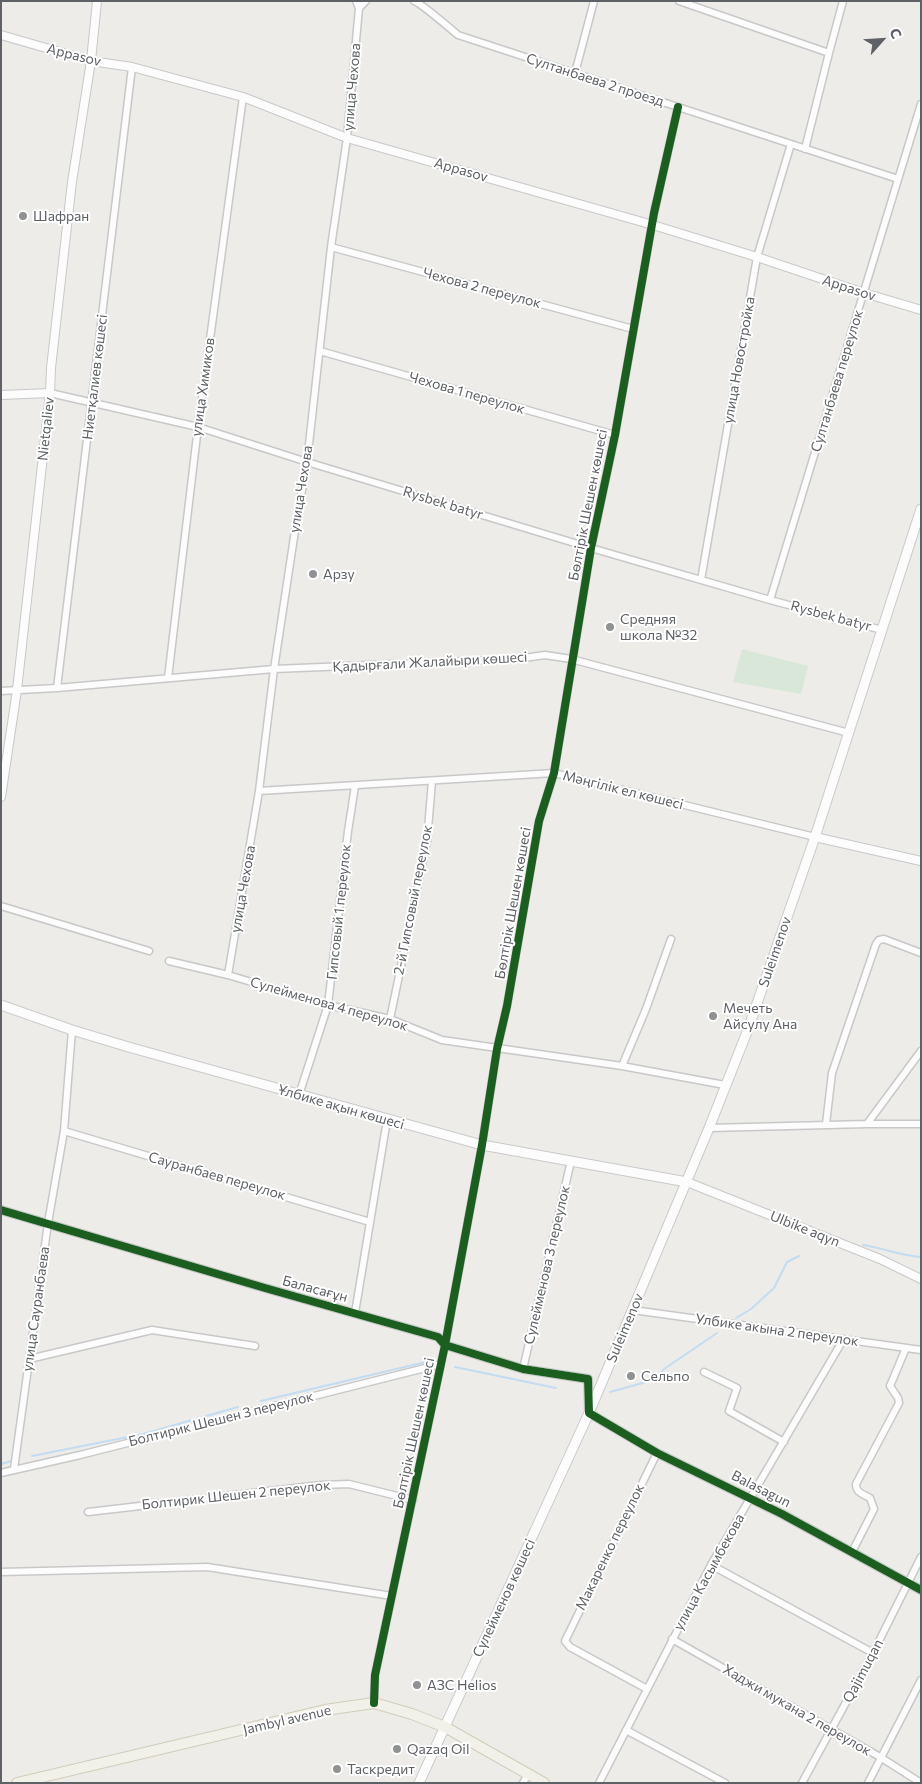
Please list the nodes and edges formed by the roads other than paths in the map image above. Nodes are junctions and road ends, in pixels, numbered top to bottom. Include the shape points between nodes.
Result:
1 (97, 1) edge
2 (366, 1) edge
3 (594, 1) edge
4 (679, 1) edge
5 (843, 1) edge
6 (418, 2) edge
7 (357, 4) edge
8 (1, 35) edge
9 (828, 53) junction
10 (91, 61) junction
11 (132, 67) junction
12 (575, 73) junction
13 (243, 97) junction
14 (921, 104) edge
15 (678, 107) junction
16 (347, 138) junction
17 (791, 144) junction
18 (805, 148) junction
19 (898, 179) junction
20 (653, 225) junction
21 (331, 247) junction
22 (757, 257) junction
23 (864, 293) junction
24 (921, 310) edge
25 (633, 329) junction
26 (320, 352) junction
27 (50, 392) junction
28 (1, 395) edge
29 (92, 402) junction
30 (198, 427) junction
31 (615, 434) junction
32 (307, 462) junction
33 (921, 509) edge
34 (591, 548) junction
35 (701, 580) junction
36 (770, 600) junction
37 (882, 630) junction
38 (571, 659) junction
39 (274, 669) junction
40 (168, 678) junction
41 (57, 688) junction
42 (1, 690) edge
43 (17, 690) junction
44 (849, 733) junction
45 (554, 774) junction
46 (432, 781) junction
47 (355, 786) junction
48 (259, 791) junction
49 (1, 797) edge
50 (815, 837) junction
51 (921, 861) edge
52 (1, 906) edge
53 (671, 939) dead end
54 (149, 951) dead end
55 (921, 953) edge
56 (169, 961) dead end
57 (228, 975) junction
58 (1, 1005) edge
59 (328, 1005) junction
60 (390, 1019) junction
61 (72, 1030) junction
62 (496, 1049) junction
63 (921, 1051) edge
64 (622, 1066) junction
65 (725, 1085) junction
66 (299, 1095) junction
67 (387, 1120) junction
68 (826, 1124) junction
69 (867, 1124) junction
70 (921, 1124) edge
71 (709, 1128) junction
72 (64, 1131) junction
73 (482, 1145) junction
74 (571, 1161) junction
75 (687, 1182) junction
76 (1, 1210) edge
77 (370, 1222) junction
78 (48, 1223) junction
79 (921, 1279) edge
80 (633, 1310) junction
81 (355, 1313) junction
82 (843, 1340) junction
83 (445, 1345) junction
84 (255, 1346) dead end
85 (906, 1348) junction
86 (921, 1350) edge
87 (29, 1359) junction
88 (441, 1364) junction
89 (523, 1369) junction
90 (704, 1372) dead end
91 (589, 1413) junction
92 (784, 1442) junction
93 (657, 1453) junction
94 (14, 1469) junction
95 (1, 1473) edge
96 (750, 1498) junction
97 (413, 1500) junction
98 (88, 1512) dead end
99 (852, 1552) junction
100 (921, 1557) edge
101 (711, 1564) junction
102 (1, 1572) edge
103 (908, 1583) junction
104 (921, 1590) edge
105 (392, 1596) junction
106 (672, 1639) junction
107 (873, 1653) junction
108 (921, 1680) edge
109 (647, 1689) junction
110 (374, 1703) junction
111 (445, 1727) junction
112 (626, 1730) junction
113 (831, 1730) junction
114 (880, 1757) junction
115 (526, 1778) edge
116 (17, 1783) edge
117 (419, 1783) edge
118 (544, 1783) edge
119 (600, 1783) edge
120 (725, 1783) edge
121 (802, 1783) edge
122 (868, 1783) edge
123 (921, 1783) edge

1 - 10 street, Nietqaliev
2 - 7 street
3 - 12 street
4 - 9 street
5 - 9 street
6 - 12 street, Султанбаева 2 проезд via 458,35
7 - 16 street, улица Чехова
8 - 10 street, Appasov
9 - 18 street
10 - 11 street, Appasov
10 - 27 street, Nietqaliev via 72,182
11 - 13 street, Appasov
11 - 29 street, Ниетқалиев көшесі
12 - 15 street, Султанбаева 2 проезд
13 - 16 street, Appasov
13 - 30 street, улица Химиков
14 - 19 street, Султанбаева переулок
15 - 17 street, Султанбаева 2 проезд
15 - 20 street, Бөлтірік Шешен көшесі
16 - 20 street, Appasov
16 - 21 street, улица Чехова
17 - 18 street, Султанбаева 2 проезд
17 - 22 street, улица Новостройка
18 - 19 street, Султанбаева 2 проезд
19 - 23 street, Султанбаева переулок
20 - 22 street, Appasov
20 - 25 street, Бөлтірік Шешен көшесі
21 - 25 street, Чехова 2 переулок
21 - 26 street, улица Чехова
22 - 23 street, Appasov
22 - 35 street, улица Новостройка
23 - 24 street, Appasov
23 - 36 street, Султанбаева переулок
25 - 31 street, Бөлтірік Шешен көшесі
26 - 31 street, Чехова 1 переулок
26 - 32 street, улица Чехова
27 - 28 street, Rysbek batyr
27 - 29 street, Rysbek batyr
27 - 43 street, Nietqaliev
29 - 30 street, Rysbek batyr
29 - 41 street, Ниетқалиев көшесі
30 - 32 street, Rysbek batyr
30 - 40 street, улица Химиков
31 - 34 street, Бөлтірік Шешен көшесі
32 - 34 street, Rysbek batyr
32 - 39 street, улица Чехова
33 - 37 main road, Suleimenov
34 - 35 street, Rysbek batyr
34 - 38 street, Бөлтірік Шешен көшесі
35 - 36 street, Rysbek batyr
36 - 37 street, Rysbek batyr
37 - 44 main road, Suleimenov
38 - 39 street, Қадырғали Жалайыри көшесі via 545,655
38 - 44 street, Қадырғали Жалайыри көшесі
38 - 45 street, Бөлтірік Шешен көшесі
39 - 40 street, Қадырғали Жалайыри көшесі
39 - 48 street, улица Чехова
40 - 41 street, Қадырғали Жалайыри көшесі
41 - 43 street, Қадырғали Жалайыри көшесі
42 - 43 street, Қадырғали Жалайыри көшесі
43 - 49 street, Nietqaliev
44 - 50 main road, Suleimenov
45 - 46 street, Мәңгілік ел көшесі
45 - 50 street, Мәңгілік ел көшесі
45 - 62 street, Бөлтірік Шешен көшесі via 539,821 507,1006
46 - 47 street, Мәңгілік ел көшесі
46 - 60 street, 2-й Гипсовый переулок via 427,841
47 - 48 street, Мәңгілік ел көшесі
47 - 59 street, Гипсовый 1 переулок
48 - 57 street, улица Чехова
50 - 51 street, Мәңгілік ел көшесі
50 - 65 main road, Suleimenov via 747,1032
52 - 54 street
53 - 64 street
55 - 68 street via 884,939 876,944 832,1073
56 - 57 street, Сулейменова 4 переулок
57 - 59 street, Сулейменова 4 переулок
58 - 61 main road, Ұлбике ақын көшесі
59 - 60 street, Сулейменова 4 переулок
59 - 66 street, Гипсовый 1 переулок
60 - 62 street, Сулейменова 4 переулок via 442,1040
61 - 66 main road, Ұлбике ақын көшесі
61 - 72 street, улица Сауранбаева
62 - 64 street, Сулейменова 4 переулок
62 - 73 street, Бөлтірік Шешен көшесі
63 - 69 street
64 - 65 street, Сулейменова 4 переулок
65 - 71 main road, Suleimenov
66 - 67 main road, Ұлбике ақын көшесі
67 - 73 main road, Ұлбике ақын көшесі
67 - 77 street
68 - 69 street
68 - 71 street
69 - 70 street
71 - 75 main road, Suleimenov
72 - 77 street, Сауранбаев переулок
72 - 78 street, улица Сауранбаева
73 - 74 main road, Ұлбике ақын көшесі
73 - 83 street, Бөлтірік Шешен көшесі
74 - 75 main road, Ұлбике ақын көшесі
74 - 89 street, Сулейменова 3 переулок
75 - 79 street, Ulbike aqyn via 880,1259
75 - 80 main road, Suleimenov
76 - 78 street, Баласағұн
77 - 81 street
78 - 81 street, Баласағұн
78 - 87 street, улица Сауранбаева
80 - 82 street, Улбике акына 2 переулок
80 - 91 main road, Suleimenov
81 - 83 street, Баласағұн via 438,1336
82 - 85 street, Улбике акына 2 переулок
82 - 92 street, улица Касымбекова
83 - 88 street, Бөлтірік Шешен көшесі
83 - 89 street, Баласағұн
84 - 87 street via 152,1330
85 - 86 street, Улбике акына 2 переулок
85 - 99 street via 890,1386 899,1403 856,1484 859,1492 870,1498 874,1509
87 - 94 street, улица Сауранбаева
88 - 94 street, Болтирик Шешен 3 переулок
88 - 97 street, Бөлтірік Шешен көшесі
89 - 91 street, Баласағұн via 588,1379
90 - 92 street via 737,1388 729,1411
91 - 93 street, Balasagun
91 - 111 main road, Сүлейменов көшесі
92 - 96 street, улица Касымбекова
93 - 96 street, Balasagun
93 - 109 street, Макаренко переулок via 565,1640 570,1647
94 - 95 street, Болтирик Шешен 3 переулок
96 - 99 street, Balasagun
96 - 101 street, улица Касымбекова
97 - 98 street, Болтирик Шешен 2 переулок via 349,1484 321,1484
97 - 105 street, Бөлтірік Шешен көшесі
99 - 103 street, Balasagun
100 - 103 street, Qajimuqan
101 - 106 street, улица Касымбекова
101 - 107 street
102 - 105 street via 207,1567
103 - 104 street, Balasagun
103 - 107 street, Qajimuqan
105 - 110 street, Бөлтірік Шешен көшесі via 375,1675
106 - 109 street, улица Касымбекова
106 - 113 street, Хаджи мукана 2 переулок
107 - 113 street, Qajimuqan
108 - 114 street
109 - 112 street, улица Касымбекова
110 - 111 main road, Jambyl avenue
110 - 116 main road, Jambyl avenue via 325,1710
111 - 115 main road, Jambyl avenue
111 - 117 main road, Сүлейменов көшесі
112 - 119 street, улица Касымбекова
112 - 120 street
113 - 114 street, Хаджи мукана 2 переулок
113 - 121 street, Qajimuqan
114 - 122 street
114 - 123 street, Хаджи мукана 2 переулок
115 - 118 main road, Jambyl avenue

